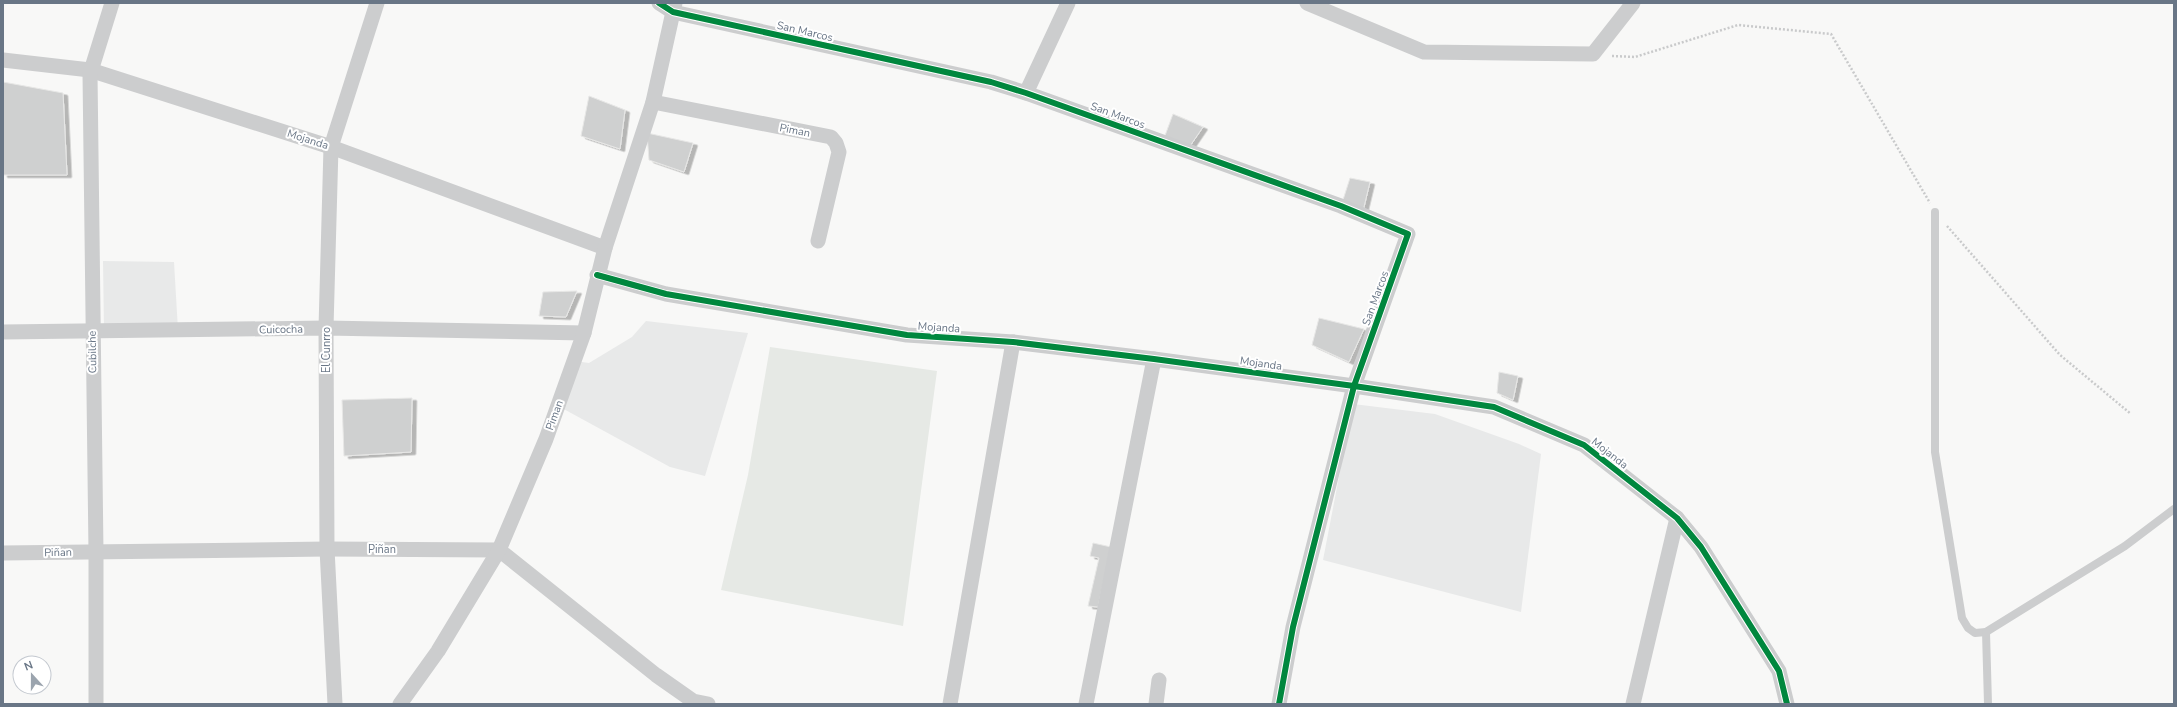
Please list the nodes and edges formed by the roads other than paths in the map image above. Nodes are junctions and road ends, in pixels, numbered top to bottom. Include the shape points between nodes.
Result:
1 (112, 3) edge
2 (377, 3) edge
3 (658, 3) edge
4 (1068, 3) edge
5 (1307, 3) edge
6 (1633, 3) edge
7 (674, 7) edge
8 (3, 60) edge
9 (90, 70) junction
10 (1026, 93) junction
11 (652, 102) junction
12 (331, 146) junction
13 (1935, 212) road end
14 (818, 241) dead end
15 (605, 248) junction
16 (597, 275) junction
17 (326, 328) junction
18 (92, 331) junction
19 (3, 332) edge
20 (584, 333) junction
21 (1013, 342) junction
22 (1154, 359) junction
23 (1354, 386) junction
24 (2174, 509) edge
25 (1677, 518) junction
26 (327, 549) junction
27 (499, 550) junction
28 (96, 552) junction
29 (3, 553) edge
30 (1986, 632) junction
31 (1159, 680) dead end
32 (96, 704) edge
33 (335, 704) edge
34 (400, 704) edge
35 (708, 704) edge
36 (950, 704) edge
37 (1086, 704) edge
38 (1156, 704) edge
39 (1279, 704) edge
40 (1633, 704) edge
41 (1787, 704) edge
42 (1988, 704) edge

1 - 9 street, Cubilche
2 - 12 street, El Cunrro
3 - 7 street, San Marcos
4 - 10 street
5 - 6 street via 1424,52 1593,54
7 - 10 street, San Marcos via 991,82
7 - 11 street, Piman
8 - 9 street, Mojanda
9 - 12 street, Mojanda
9 - 18 street, Cubilche
10 - 23 street, San Marcos via 1341,206 1408,234
11 - 14 street, Piman via 831,137 839,152
11 - 15 street, Piman
12 - 15 street, Mojanda
12 - 17 street, El Cunrro
13 - 30 lane via 1935,452 1962,618 1968,628 1976,633
15 - 16 street, Piman
16 - 20 street, Piman
16 - 21 street, Mojanda via 666,294 908,335
17 - 18 street, Cuicocha
17 - 20 street, Cuicocha
17 - 26 street, El Cunrro
18 - 19 street, Cuicocha
18 - 28 street, Cubilche
20 - 27 street, Piman via 546,439
21 - 22 street, Mojanda
21 - 36 street
22 - 23 street, Mojanda
22 - 37 street
23 - 25 street, Mojanda via 1494,407 1584,445
23 - 39 street via 1294,627
24 - 30 lane via 2125,546
25 - 40 street
25 - 41 street, Mojanda via 1701,547 1779,671
26 - 27 street, Piñan
26 - 28 street, Piñan
26 - 33 street, El Cunrro
27 - 34 street, Piman via 438,651
27 - 35 street via 656,675 692,701
28 - 29 street, Piñan
28 - 32 street, Cubilche
30 - 42 lane
31 - 38 street

